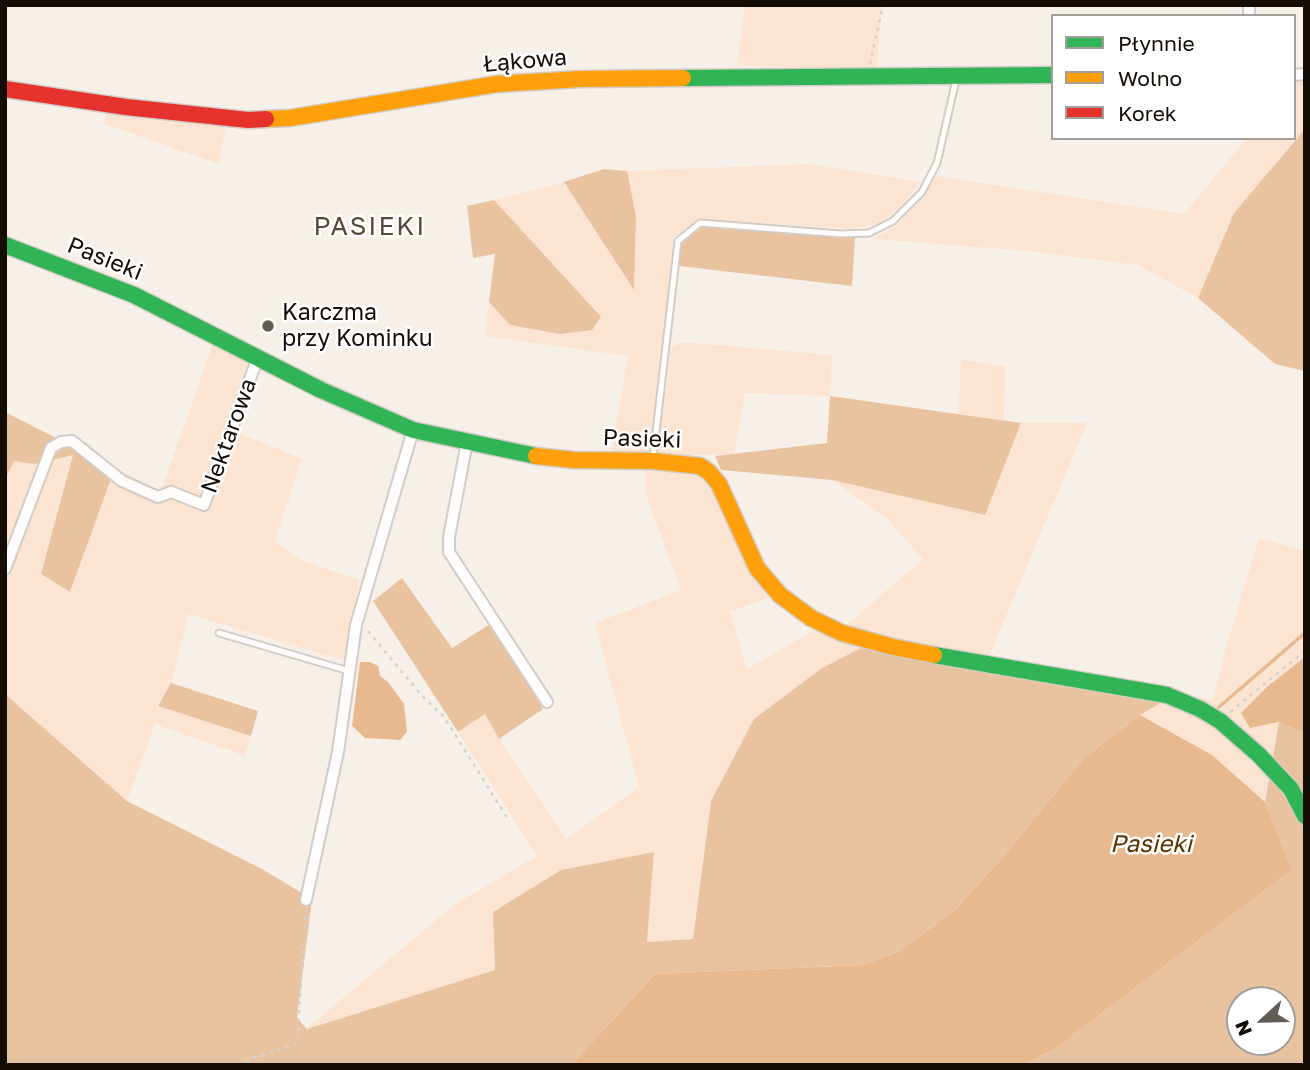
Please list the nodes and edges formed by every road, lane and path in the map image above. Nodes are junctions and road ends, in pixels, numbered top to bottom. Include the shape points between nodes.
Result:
1 (883, 5) edge
2 (1051, 75) edge
3 (957, 76) junction
4 (868, 77) junction
5 (5, 89) edge
6 (5, 245) edge
7 (258, 357) junction
8 (413, 430) junction
9 (467, 443) junction
10 (653, 461) junction
11 (5, 569) edge
12 (357, 622) junction
13 (219, 633) dead end
14 (1305, 651) edge
15 (349, 671) junction
16 (547, 702) dead end
17 (1220, 721) junction
18 (1305, 816) edge
19 (508, 819) dead end
20 (306, 900) joint
21 (238, 1065) edge

1 - 4 path
2 - 3 street, Łąkowa
3 - 4 street, Łąkowa
3 - 10 lane via 937,163 922,192 893,221 869,233 841,234 700,223 678,241
4 - 5 street, Łąkowa via 497,84 290,118 248,120
6 - 7 street, Pasieki via 134,295
7 - 8 street, Pasieki
7 - 11 street, Nektarowa via 204,505 171,492 158,497 122,481 72,441 61,442 51,448
8 - 9 street, Pasieki
8 - 12 street
9 - 10 street, Pasieki via 574,460
9 - 16 street via 449,552
10 - 17 street, Pasieki via 687,463 709,471 767,582 827,627 893,647 1167,695
12 - 15 street
12 - 19 path via 444,717
13 - 15 lane
14 - 17 path
15 - 20 street via 338,752
17 - 18 street, Pasieki via 1291,789
20 - 21 path via 297,1044

